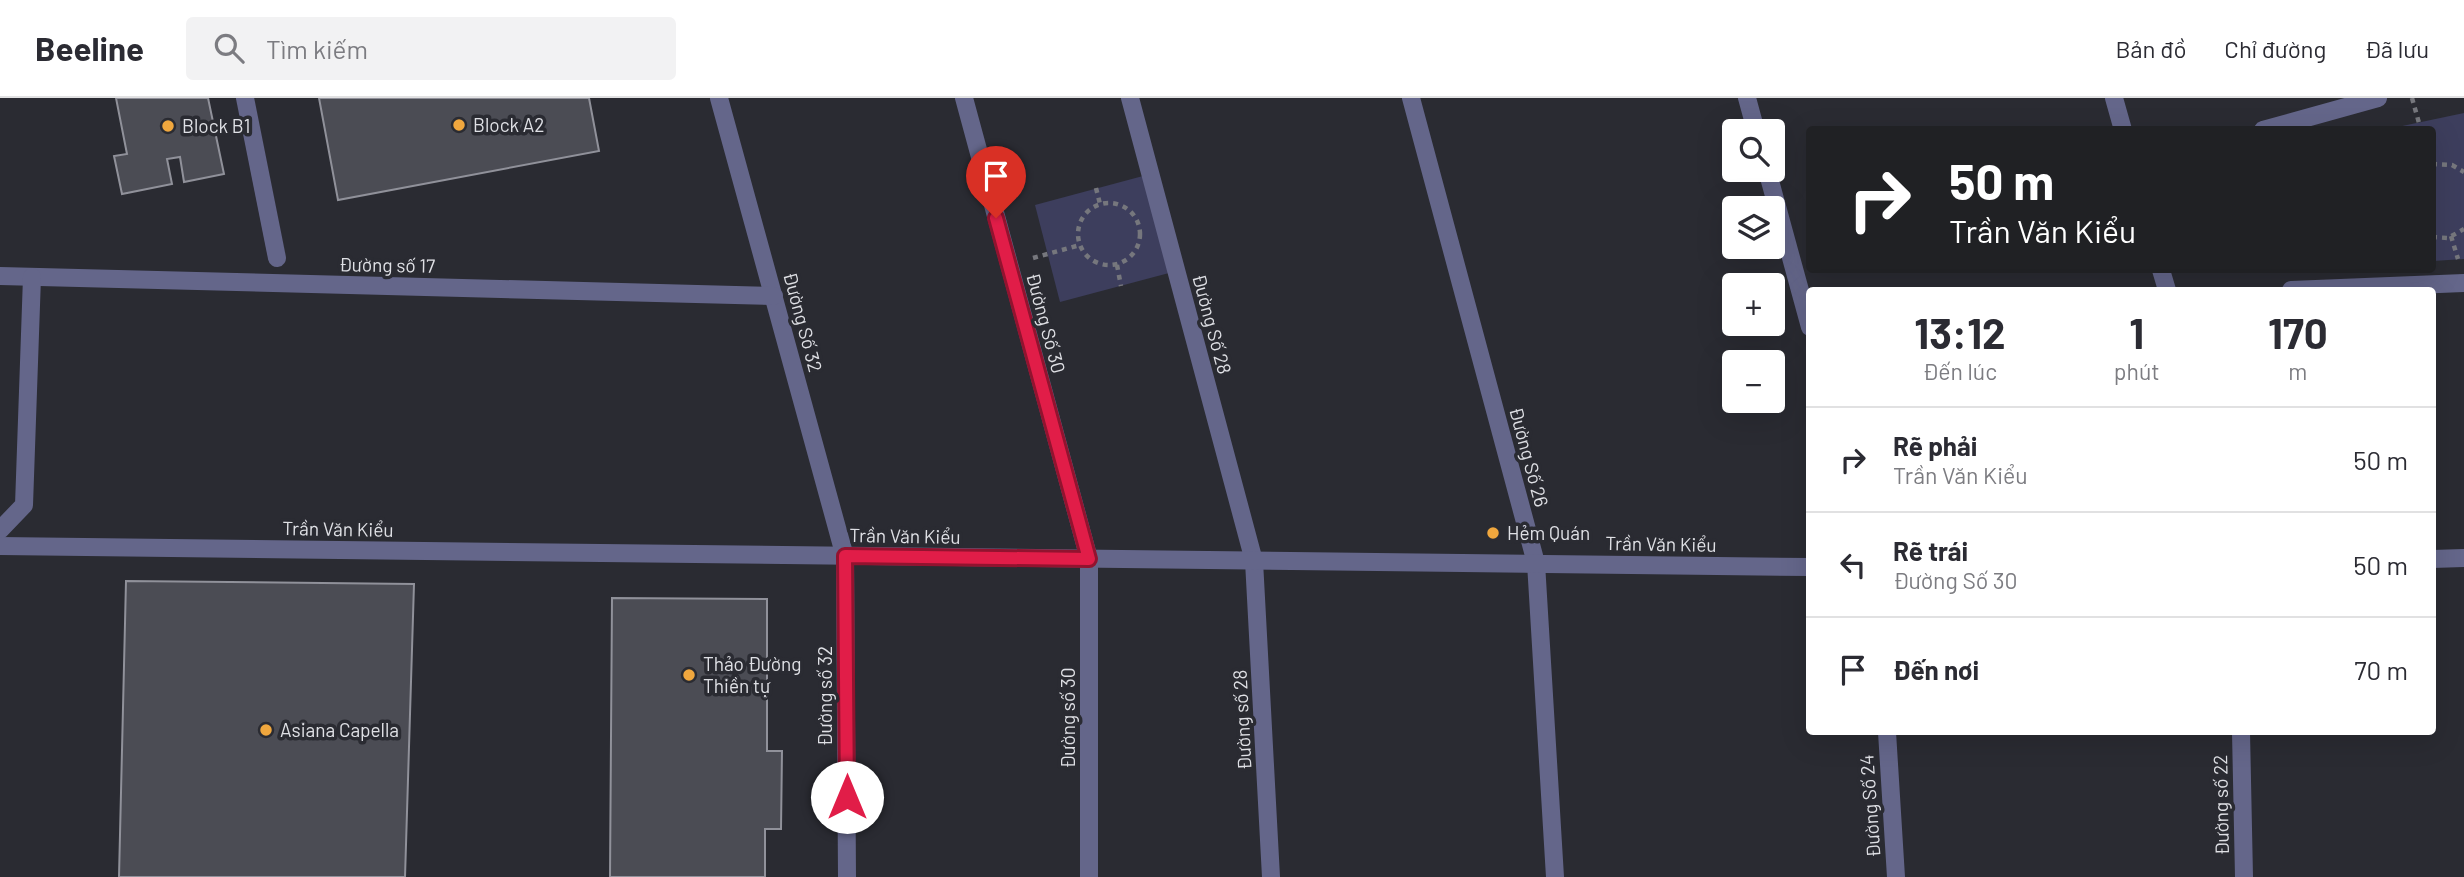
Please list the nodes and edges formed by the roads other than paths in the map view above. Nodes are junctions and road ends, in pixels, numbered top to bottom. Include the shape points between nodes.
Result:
1 (245, 98) edge
2 (719, 98) edge
3 (964, 98) edge
4 (1130, 98) edge
5 (1411, 98) edge
6 (1747, 98) edge
7 (2114, 98) edge
8 (2378, 98) edge
9 (1753, 119) edge
10 (2122, 126) edge
11 (2277, 126) edge
12 (1770, 182) edge
13 (277, 258) dead end
14 (0, 276) edge
15 (32, 277) junction
16 (2464, 283) edge
17 (2365, 287) edge
18 (774, 296) junction
19 (1806, 312) edge
20 (0, 530) edge
21 (0, 546) edge
22 (845, 556) junction
23 (2464, 558) edge
24 (1089, 559) junction
25 (2436, 559) edge
26 (1254, 561) junction
27 (1536, 563) junction
28 (1806, 567) edge
29 (1887, 735) edge
30 (2241, 735) edge
31 (847, 877) edge
32 (1089, 877) edge
33 (1271, 877) edge
34 (1555, 877) edge
35 (1896, 877) edge
36 (2244, 877) edge

1 - 13 street
2 - 18 street, Đường Số 32
3 - 24 street, Đường Số 30
4 - 26 street, Đường Số 28
5 - 27 street, Đường Số 26
6 - 9 street
7 - 10 street
8 - 11 street
12 - 19 street
14 - 15 street, Đường số 17
15 - 18 street, Đường số 17
15 - 20 street via 24,505
16 - 17 street
18 - 22 street, Đường Số 32
21 - 22 street, Trần Văn Kiểu
22 - 24 street, Trần Văn Kiểu
22 - 31 street, Đường số 32
23 - 25 street
24 - 26 street, Trần Văn Kiểu
24 - 32 street, Đường số 30
26 - 27 street, Trần Văn Kiểu
26 - 33 street, Đường số 28
27 - 28 street, Trần Văn Kiểu
27 - 34 street, Đường Số 26
29 - 35 street, Đường Số 24
30 - 36 street, Đường số 22

